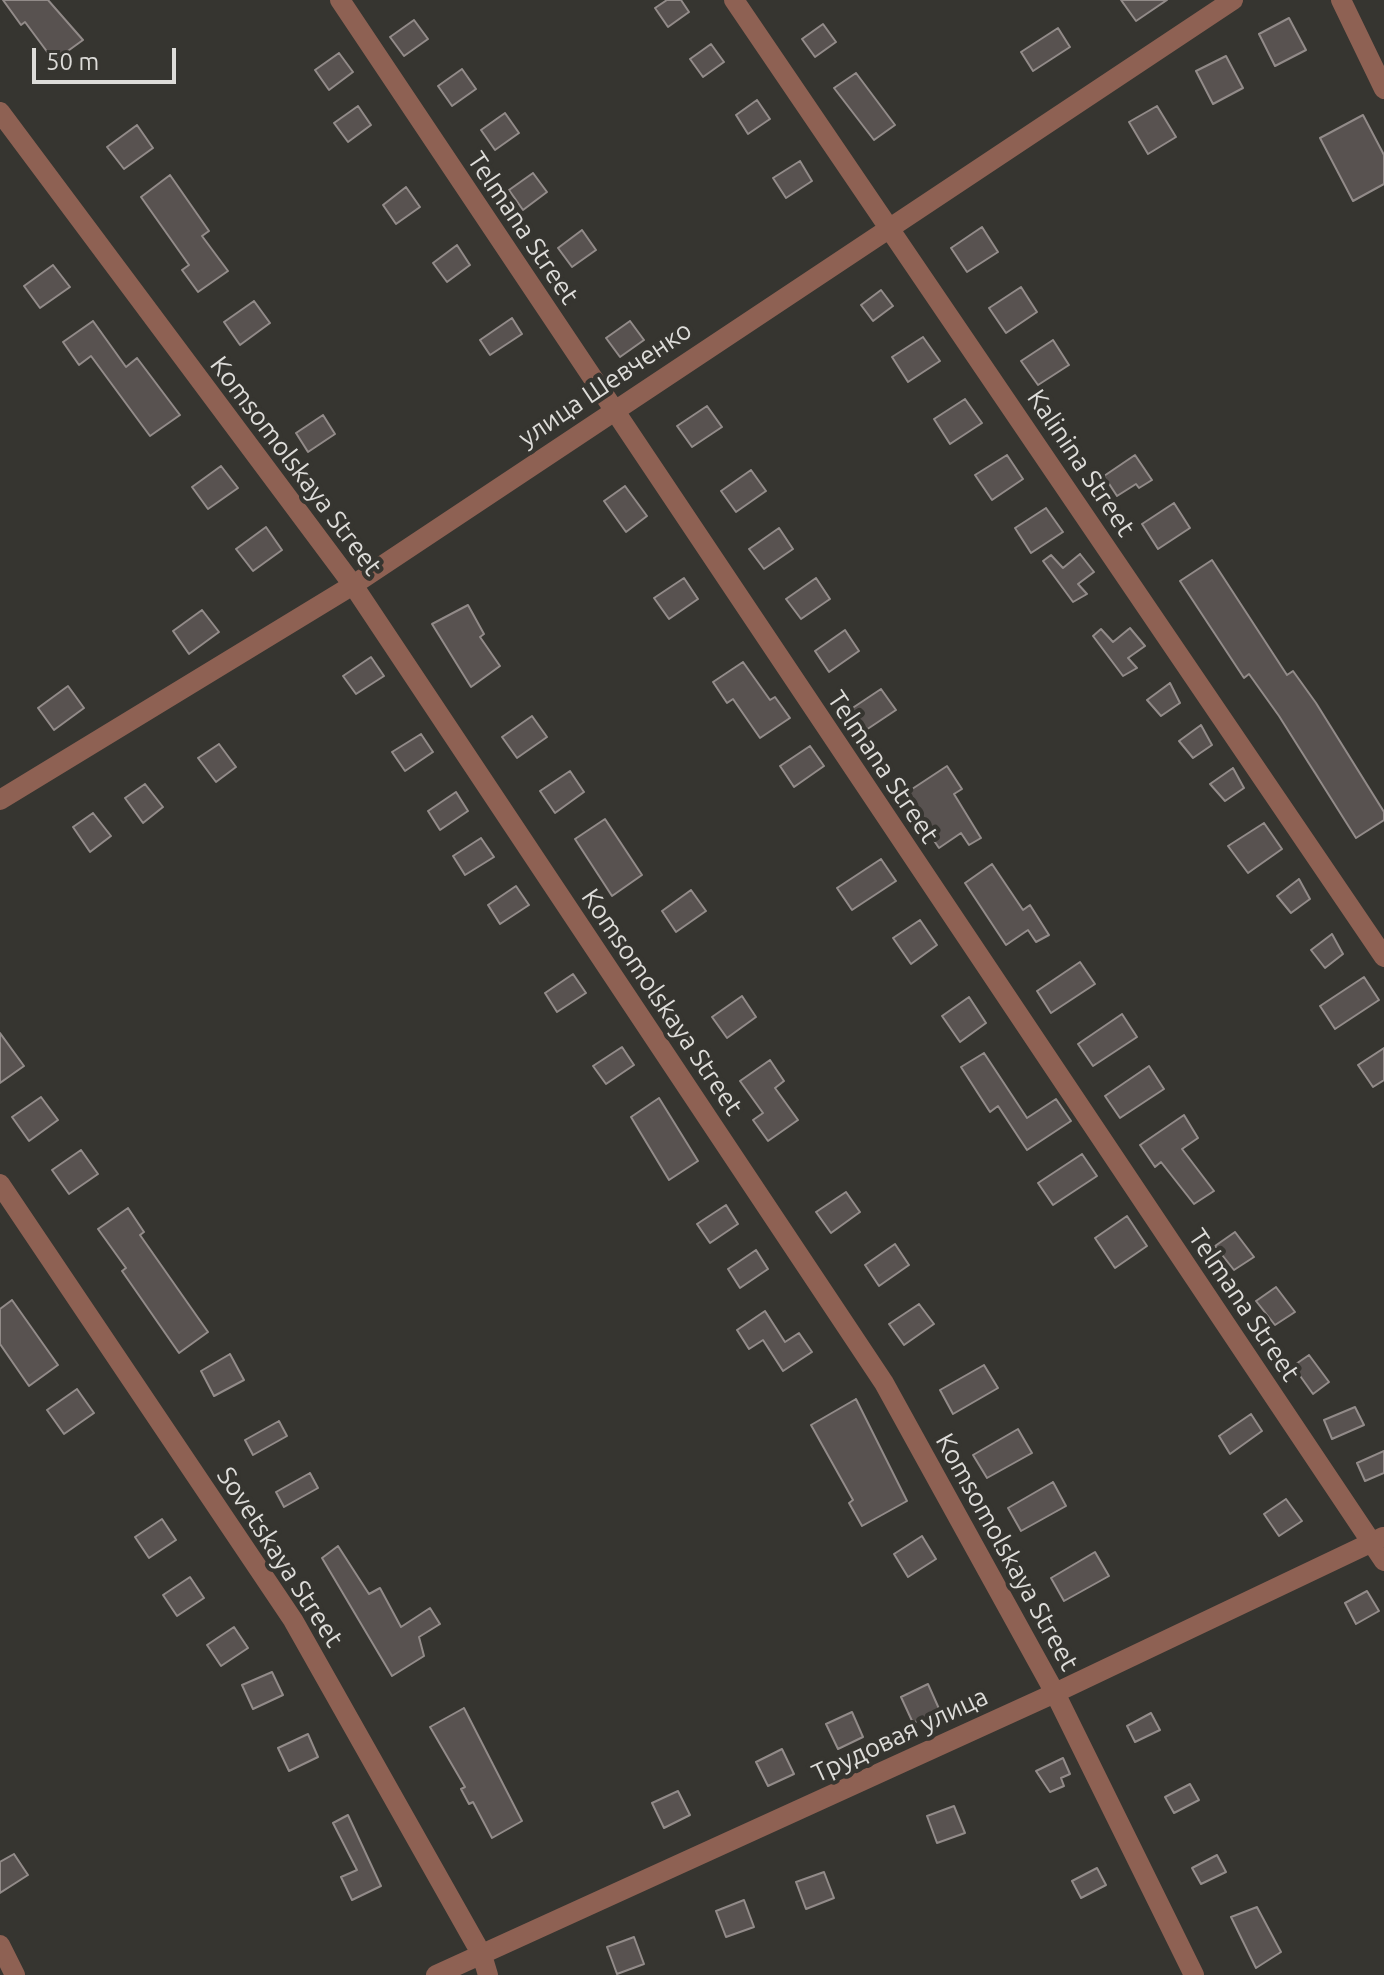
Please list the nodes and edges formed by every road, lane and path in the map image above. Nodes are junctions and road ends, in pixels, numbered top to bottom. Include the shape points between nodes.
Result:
1 (340, 0) edge
2 (734, 0) edge
3 (1233, 0) edge
4 (1341, 0) edge
5 (1384, 89) edge
6 (0, 112) edge
7 (888, 226) junction
8 (612, 410) junction
9 (353, 585) junction
10 (0, 800) edge
11 (1384, 957) edge
12 (0, 1184) edge
13 (1378, 1539) edge
14 (1384, 1561) edge
15 (1055, 1693) junction
16 (0, 1945) edge
17 (485, 1965) edge
18 (15, 1975) edge
19 (436, 1975) edge
20 (1194, 1975) edge

1 - 8 street, Telmana Street
2 - 7 street, Kalinina Street
3 - 7 street, улица Шевченко
4 - 5 street
6 - 9 street, Komsomolskaya Street
7 - 8 street, улица Шевченко
7 - 11 street, Kalinina Street
8 - 9 street, улица Шевченко
8 - 13 street, Telmana Street
9 - 10 street, улица Шевченко
9 - 15 street, Komsomolskaya Street via 884,1383
12 - 17 street, Sovetskaya Street via 293,1620
13 - 14 street, Telmana Street
13 - 15 street, Трудовая улица
15 - 17 street, Трудовая улица
15 - 20 street, Komsomolskaya Street
16 - 18 street
17 - 19 street, Трудовая улица

